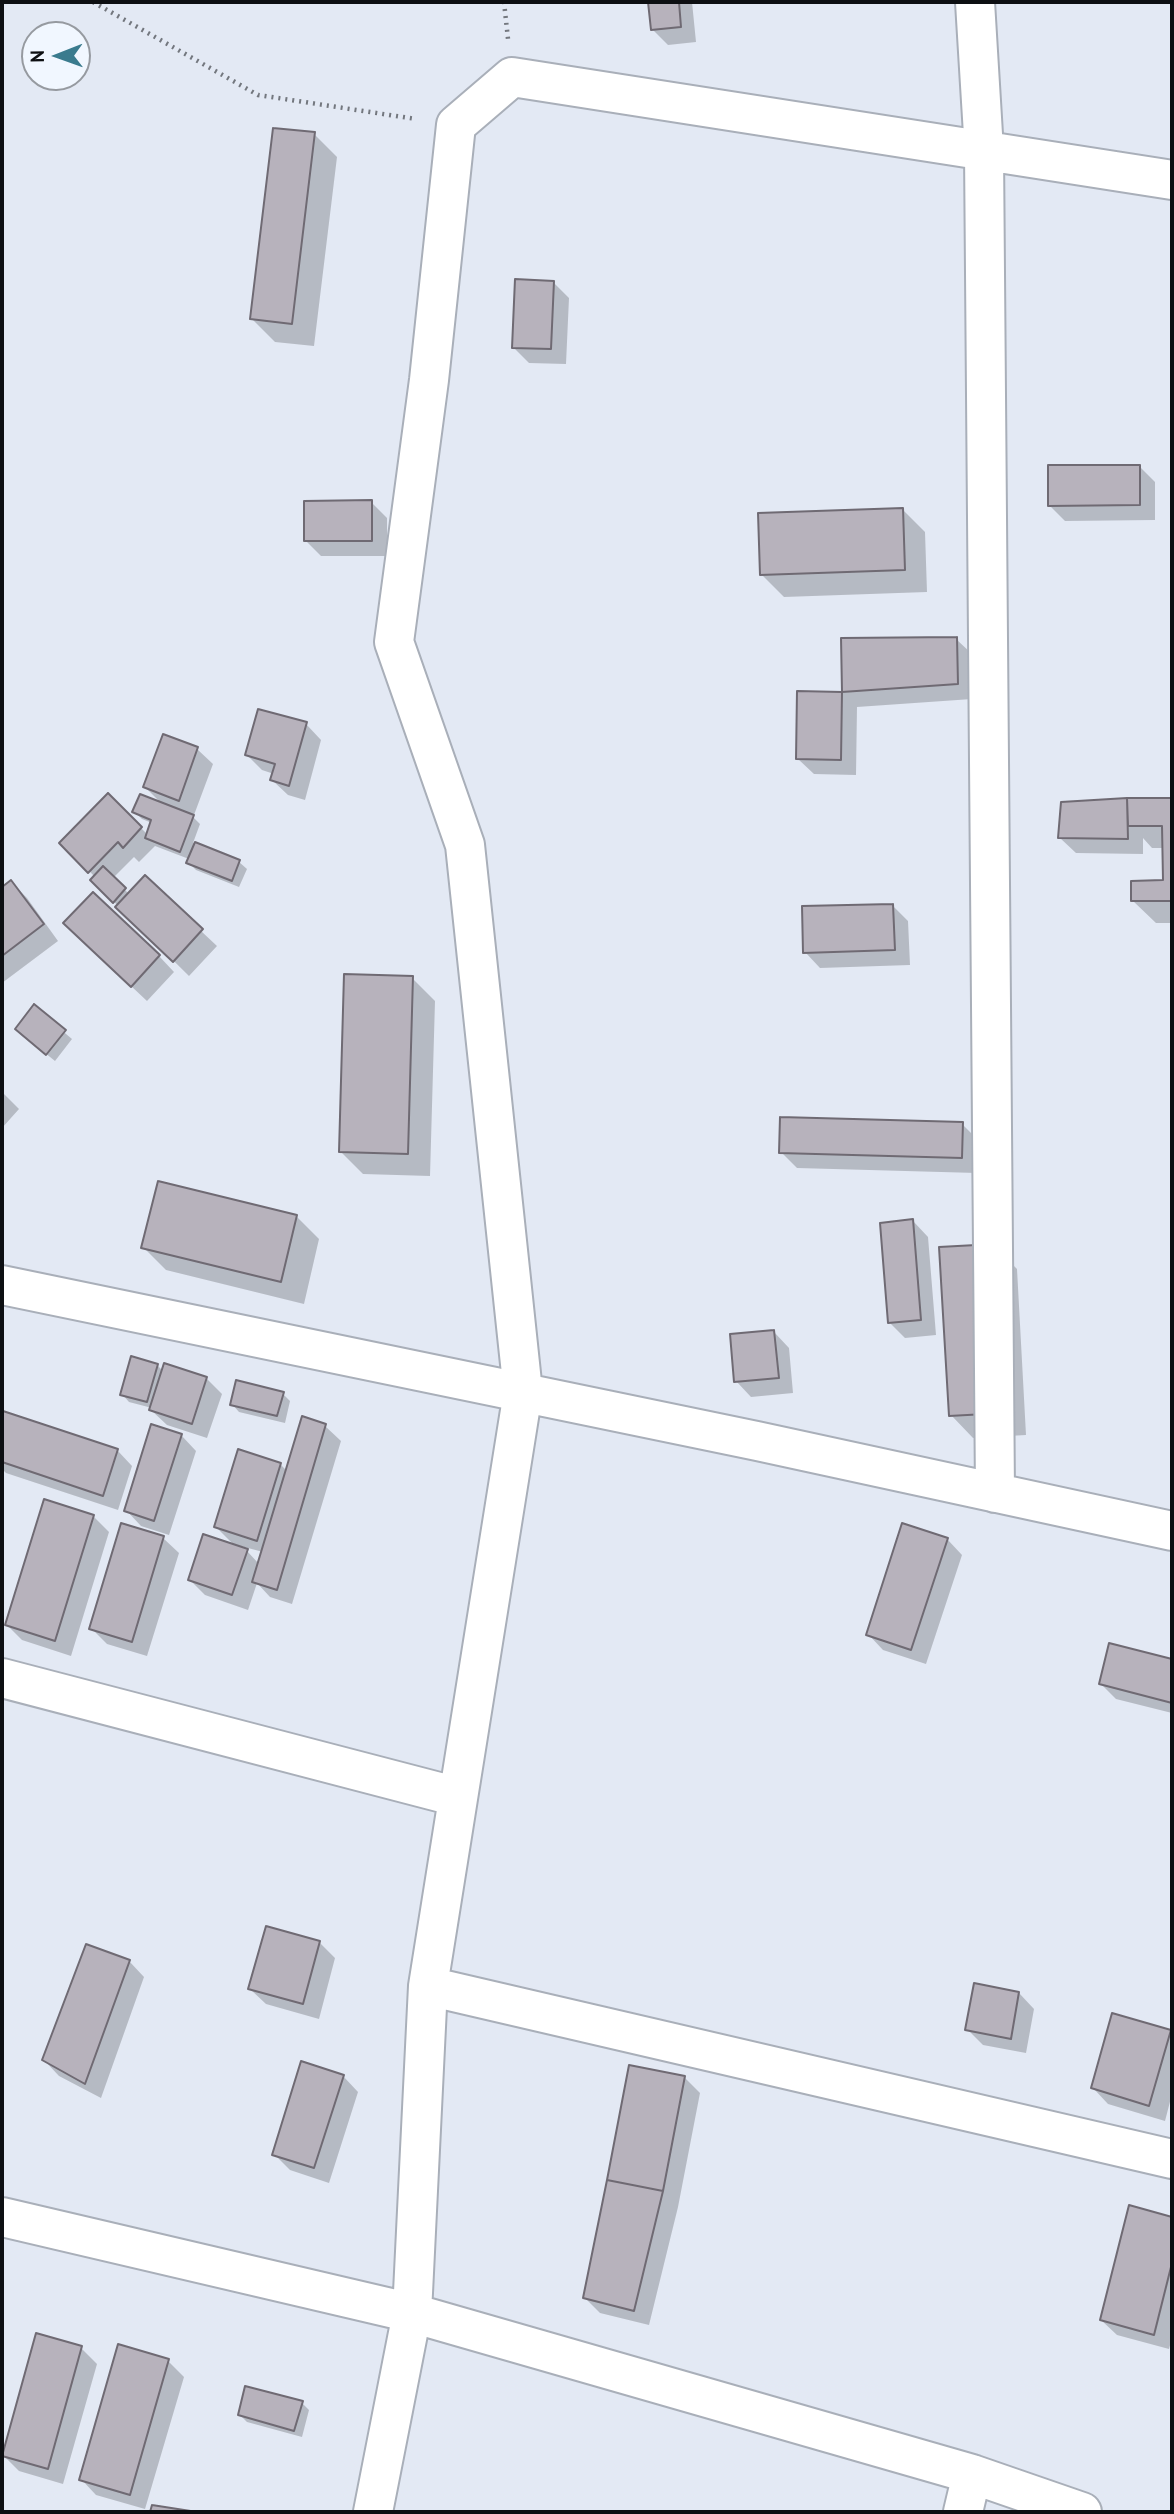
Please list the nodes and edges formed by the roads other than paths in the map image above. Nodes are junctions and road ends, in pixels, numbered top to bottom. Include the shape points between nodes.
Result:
1 (975, 2) edge
2 (984, 151) junction
3 (1172, 180) edge
4 (2, 1285) edge
5 (523, 1392) junction
6 (995, 1493) junction
7 (1172, 1531) edge
8 (2, 1678) edge
9 (458, 1797) junction
10 (428, 1986) junction
11 (1172, 2159) edge
12 (2, 2217) edge
13 (412, 2313) junction
14 (972, 2474) junction
15 (373, 2512) edge
16 (962, 2512) edge
17 (1082, 2512) edge

1 - 2 street
2 - 3 street
2 - 5 street via 512,77 456,125 429,380 394,642 465,845
2 - 6 street
4 - 5 street
5 - 6 street
5 - 9 street
6 - 7 street
8 - 9 street
9 - 10 street
10 - 11 street
10 - 13 street
12 - 13 street
13 - 14 street
13 - 15 street
14 - 16 street
14 - 17 street

